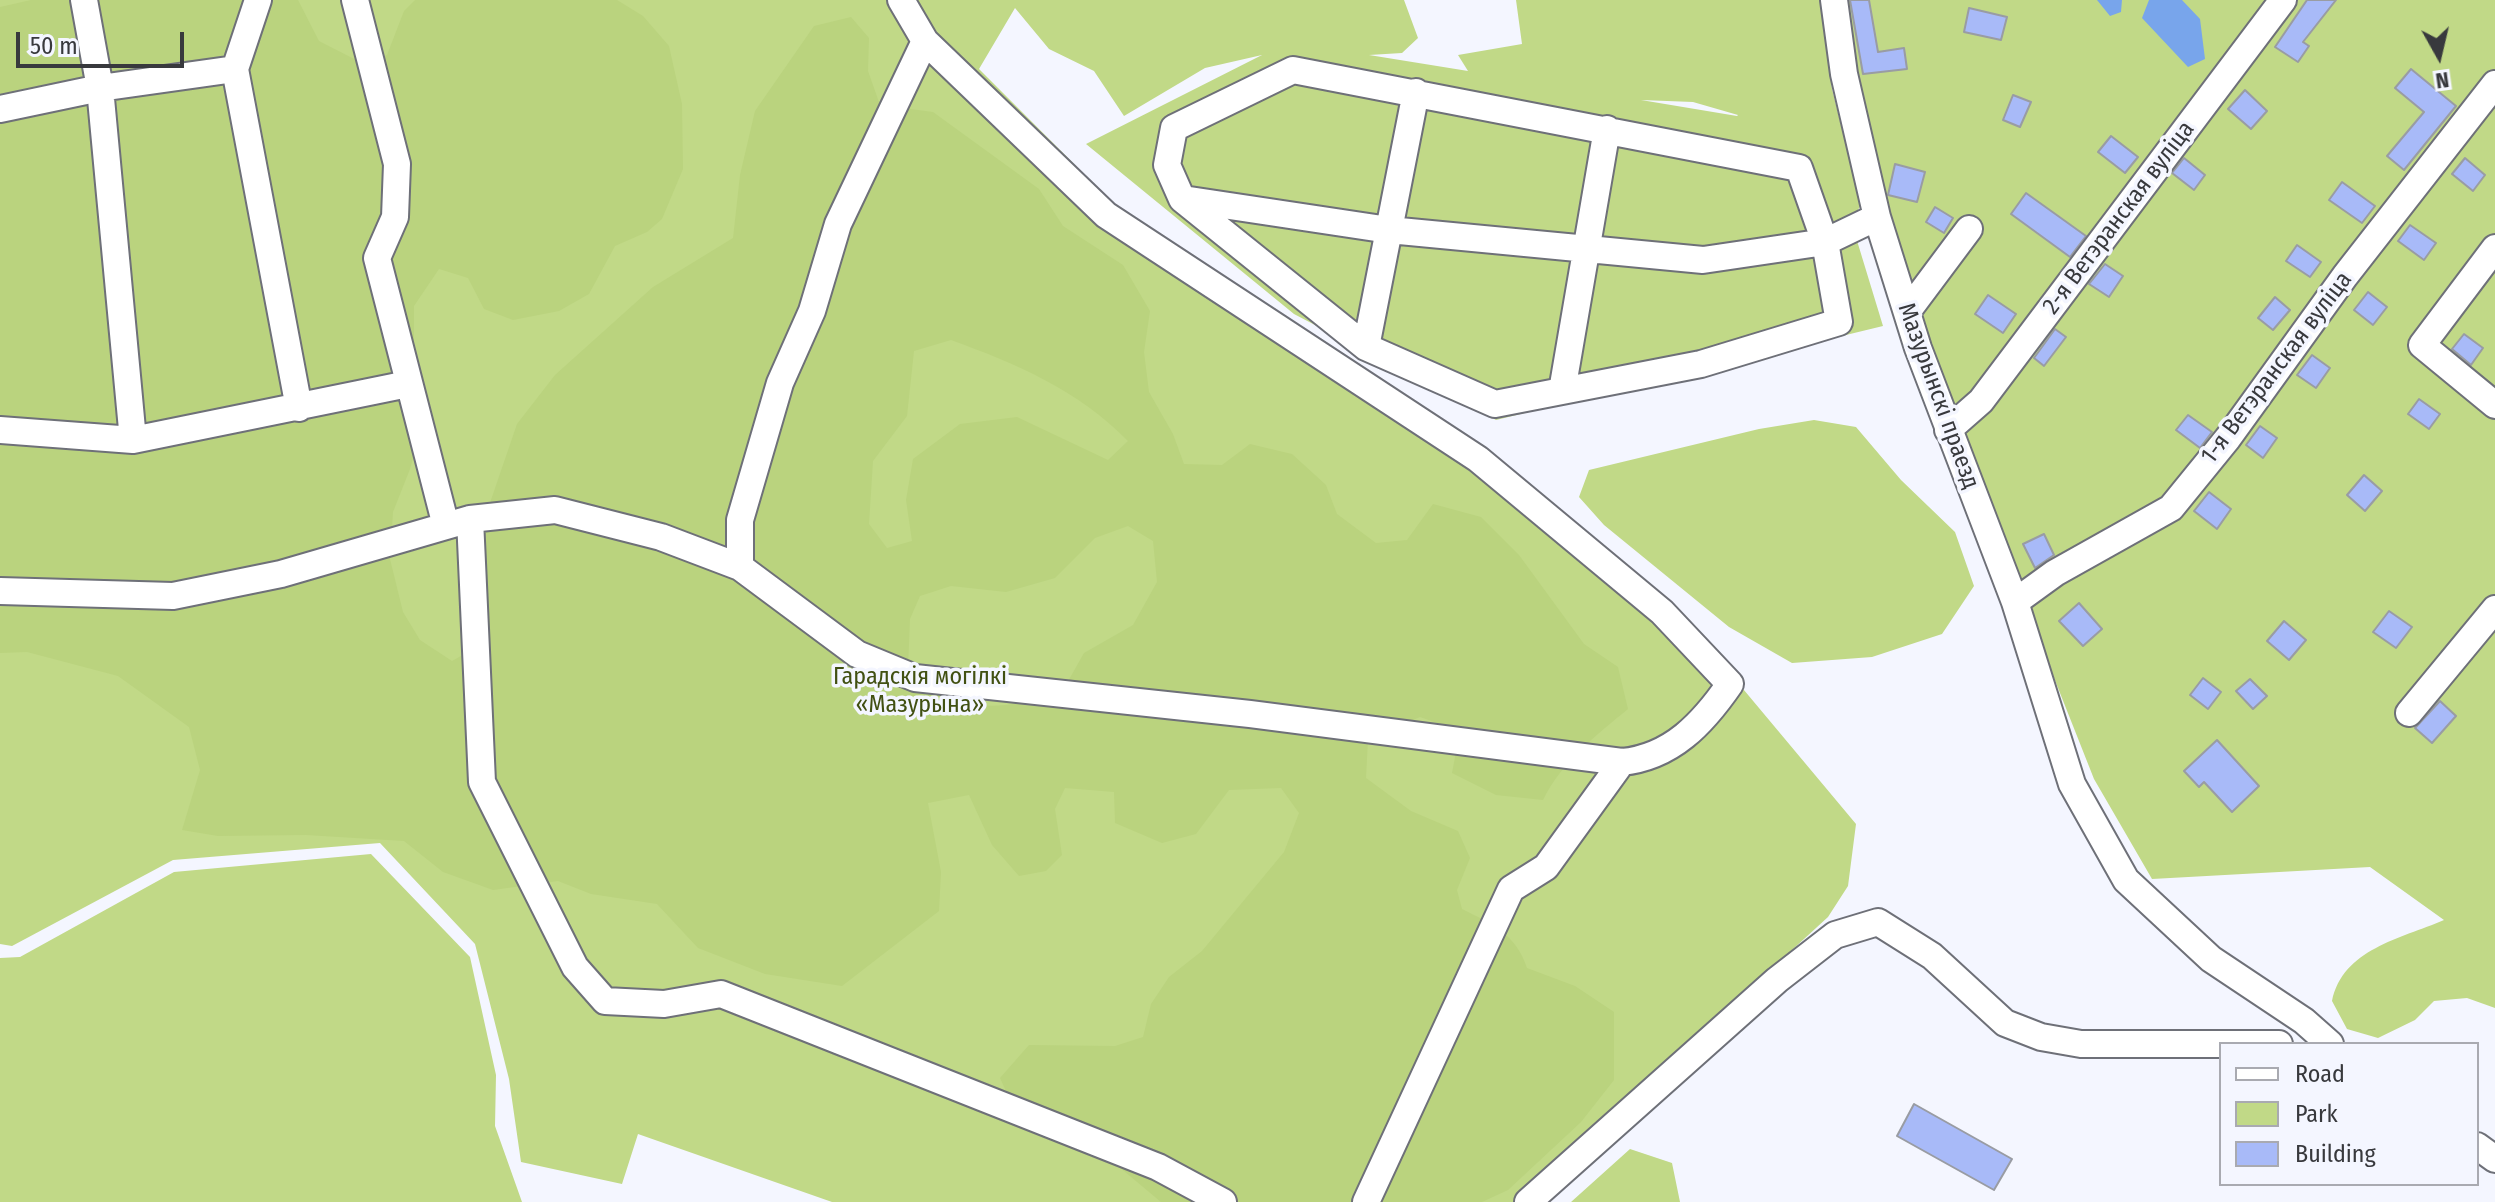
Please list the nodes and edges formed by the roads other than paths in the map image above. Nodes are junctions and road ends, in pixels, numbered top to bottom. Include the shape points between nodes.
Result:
1 (84, 0) edge
2 (258, 0) edge
3 (355, 0) edge
4 (901, 0) edge
5 (1834, 0) edge
6 (2283, 0) edge
7 (925, 41) junction
8 (235, 69) junction
9 (2495, 84) edge
10 (100, 88) junction
11 (1416, 92) junction
12 (0, 109) edge
13 (1607, 129) junction
14 (1182, 199) junction
15 (1877, 217) junction
16 (1969, 229) dead end
17 (1389, 230) junction
18 (1825, 242) junction
19 (2495, 248) edge
20 (1584, 251) junction
21 (1907, 312) junction
22 (1366, 347) junction
23 (408, 384) junction
24 (1562, 391) junction
25 (2495, 405) edge
26 (299, 408) junction
27 (0, 430) edge
28 (1948, 430) junction
29 (133, 440) junction
30 (458, 522) junction
31 (740, 567) junction
32 (0, 591) edge
33 (2015, 602) junction
34 (2495, 609) edge
35 (2409, 713) dead end
36 (1622, 762) junction
37 (2328, 1042) edge
38 (2219, 1044) edge
39 (1223, 1202) edge
40 (1366, 1202) edge
41 (1528, 1202) edge

1 - 10 street
2 - 8 street
3 - 23 street via 397,164 395,217 377,258
4 - 7 street
5 - 15 street, Мазурынскі праезд via 1844,74
6 - 28 street, 2-я Ветэранская вуліца via 1981,401
7 - 31 street via 838,224 812,311 780,383 740,520
7 - 36 street via 1106,215 1478,459 1662,612 1730,684 1704,722 1649,759
8 - 10 street
8 - 26 street
9 - 33 street, 1-я Ветэранская вуліца via 2171,508 2055,573
10 - 12 street
10 - 29 street
11 - 13 street
11 - 14 street via 1293,70 1174,128 1167,165
11 - 17 street
13 - 18 street via 1799,168
13 - 20 street
14 - 17 street
14 - 22 street
15 - 18 street
15 - 21 street, Мазурынскі праезд
16 - 21 street
17 - 20 street
17 - 22 street
18 - 20 street via 1703,260
18 - 24 street via 1839,322 1701,364
19 - 25 street via 2422,345
20 - 24 street
21 - 28 street, Мазурынскі праезд
22 - 24 street via 1495,404
23 - 26 street
23 - 30 street
26 - 29 street
27 - 29 street
28 - 33 street, Мазурынскі праезд
30 - 31 street via 555,510 661,537
30 - 32 street via 281,574 173,596
30 - 39 street via 482,782 575,967 605,1001 664,1004 721,994 1158,1167
31 - 36 street via 857,654 915,678
33 - 37 street, Мазурынскі праезд via 2072,784 2126,880 2211,959
34 - 35 street
36 - 40 street via 1546,867 1511,889
38 - 41 street via 2081,1044 2041,1037 2005,1023 1932,956 1878,922 1835,935 1777,980

